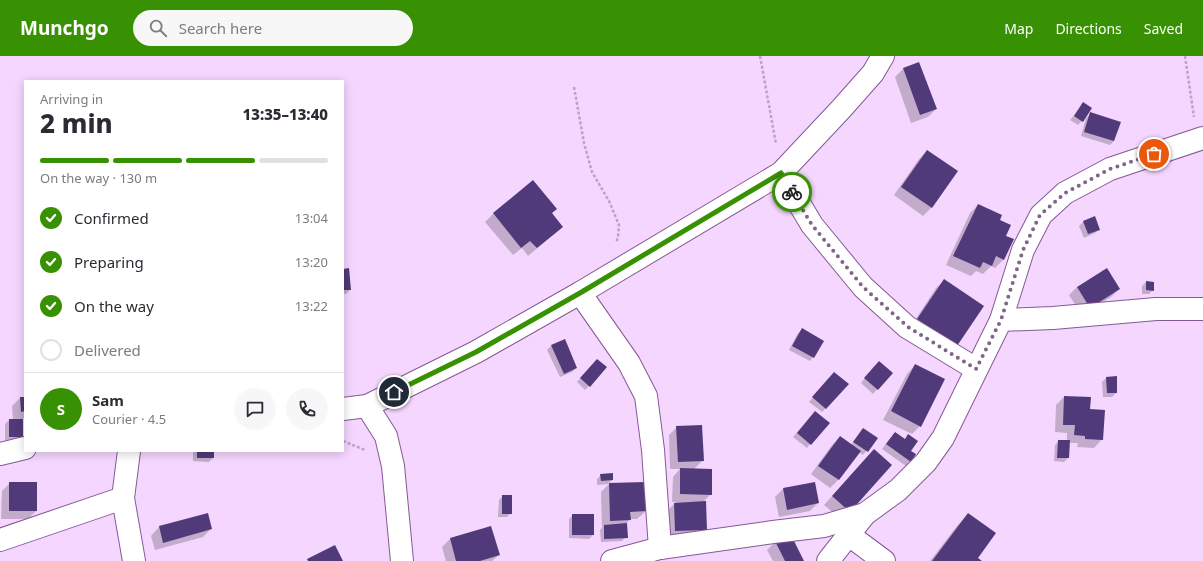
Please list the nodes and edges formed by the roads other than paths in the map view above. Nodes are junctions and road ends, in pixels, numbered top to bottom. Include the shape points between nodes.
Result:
1 (883, 56) edge
2 (1200, 139) edge
3 (781, 173) junction
4 (580, 293) junction
5 (1203, 308) edge
6 (1001, 320) junction
7 (976, 369) junction
8 (367, 406) junction
9 (344, 409) edge
10 (24, 448) edge
11 (129, 452) edge
12 (0, 454) edge
13 (123, 498) junction
14 (865, 514) junction
15 (849, 535) junction
16 (0, 540) edge
17 (660, 548) junction
18 (134, 561) edge
19 (402, 561) edge
20 (612, 561) edge
21 (828, 561) edge
22 (884, 561) edge

1 - 3 street via 873,73
2 - 6 street via 1110,169 1065,193 1040,215 1023,250
3 - 4 street
3 - 7 street via 812,225 863,287 908,327
4 - 8 street via 476,352
4 - 17 street via 629,363 646,396 653,450
5 - 6 street
6 - 7 street
7 - 14 street via 943,438 926,462 898,490
8 - 9 street
8 - 19 street via 386,436 393,466
10 - 12 street
11 - 13 street
13 - 16 street
13 - 18 street
14 - 15 street
14 - 17 street via 824,526
15 - 21 street
15 - 22 street
17 - 20 street

